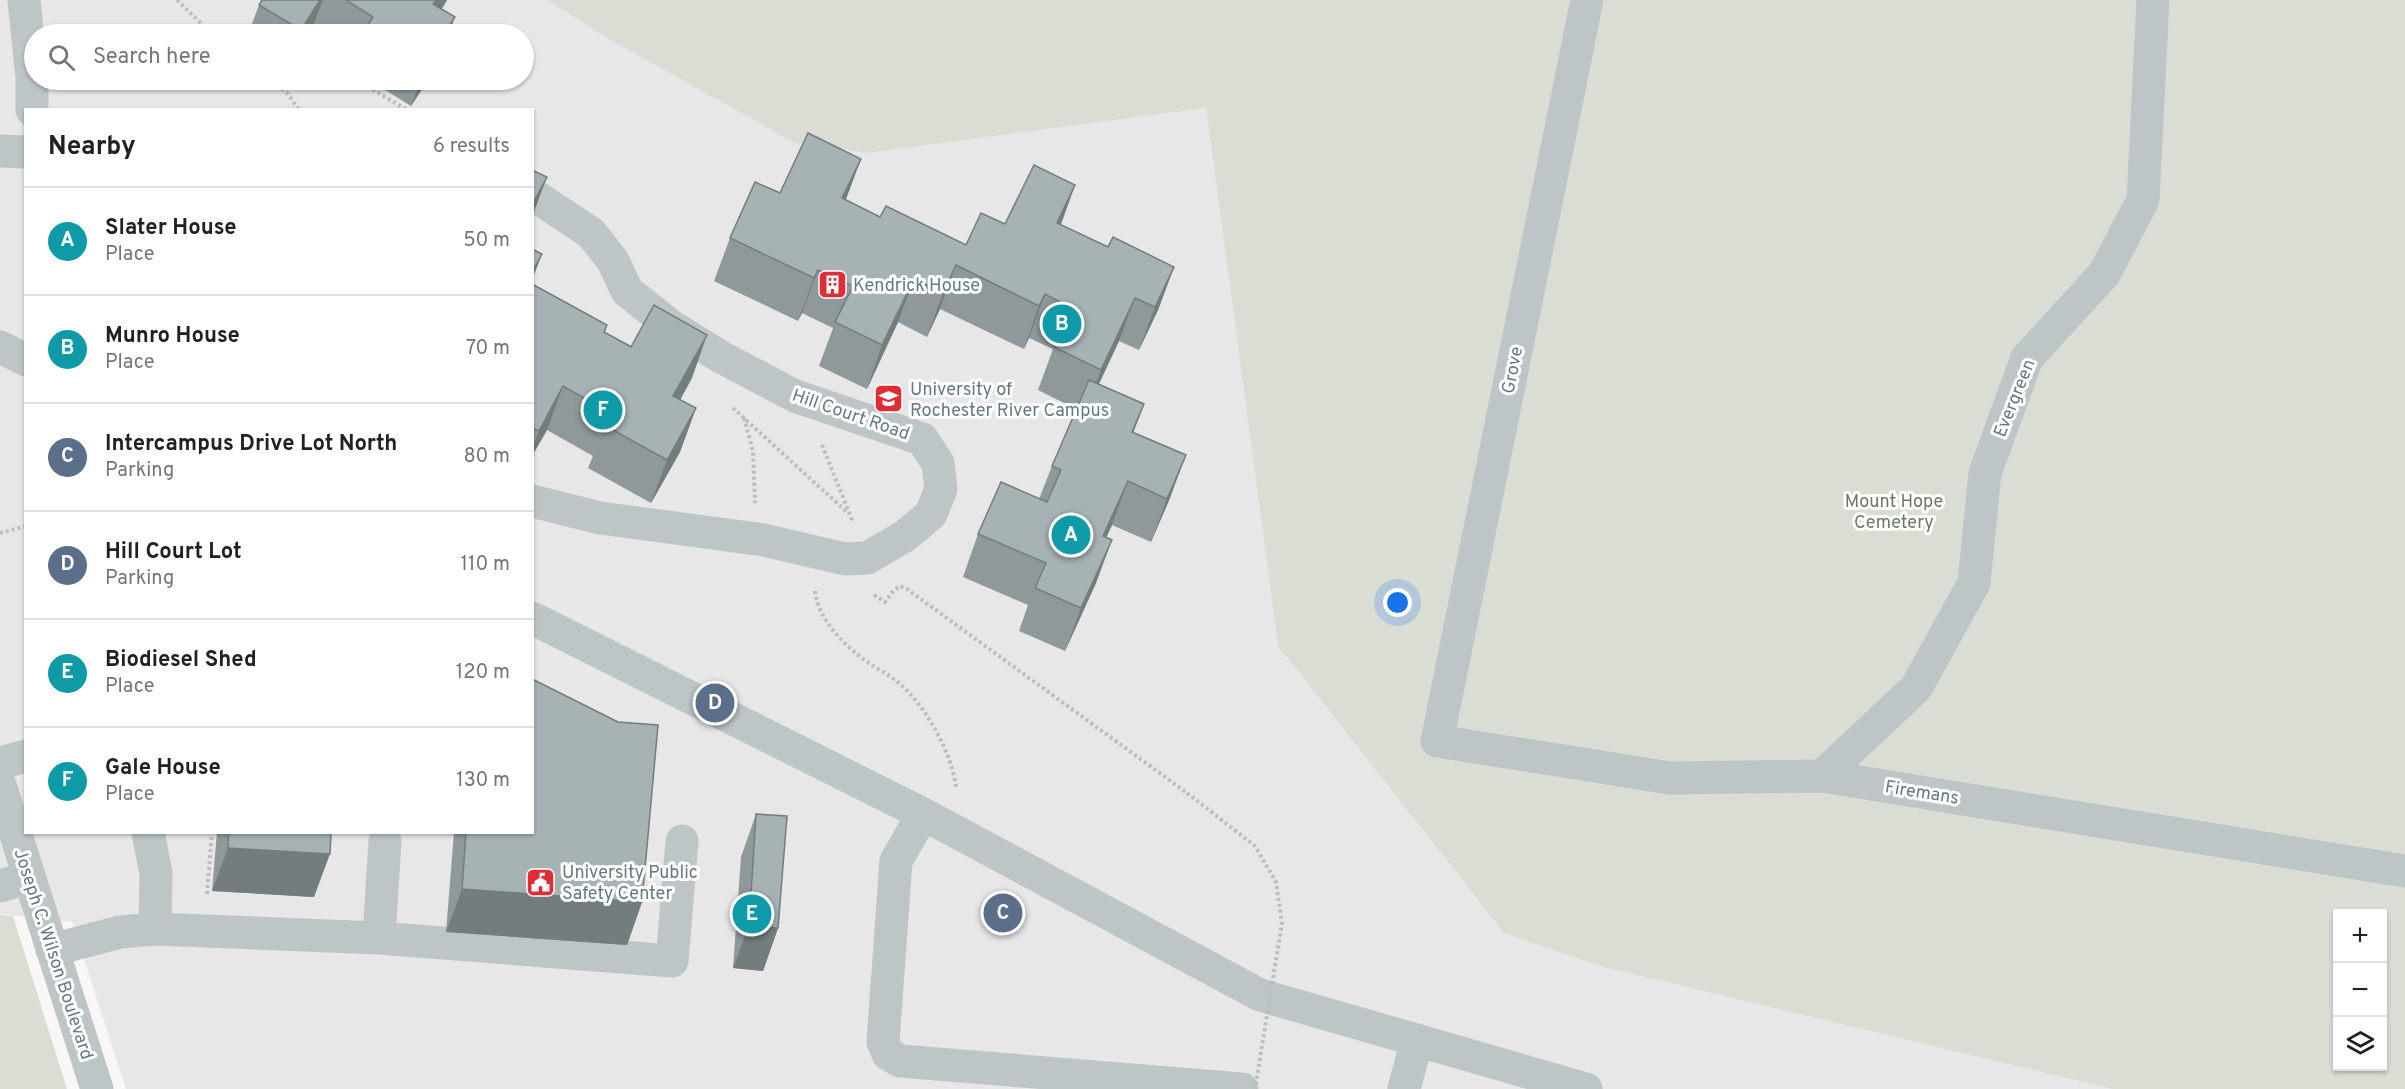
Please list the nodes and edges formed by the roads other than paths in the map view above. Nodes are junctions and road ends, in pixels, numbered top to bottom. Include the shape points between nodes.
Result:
1 (24, 0) edge
2 (1587, 0) edge
3 (2154, 0) edge
4 (26, 24) edge
5 (32, 90) edge
6 (32, 108) edge
7 (0, 151) edge
8 (24, 152) edge
9 (534, 195) edge
10 (0, 347) edge
11 (24, 359) edge
12 (534, 502) edge
13 (534, 619) edge
14 (1437, 741) joint
15 (24, 757) edge
16 (0, 763) edge
17 (1822, 776) junction
18 (0, 785) edge
19 (923, 814) junction
20 (148, 834) edge
21 (385, 841) dead end
22 (682, 841) dead end
23 (2405, 872) edge
24 (15, 881) edge
25 (155, 929) junction
26 (379, 938) junction
27 (52, 950) junction
28 (1417, 1040) junction
29 (97, 1089) edge
30 (1242, 1089) edge
31 (1404, 1089) edge
32 (1586, 1089) edge

1 - 4 street
2 - 14 street, Grove
3 - 17 street, Evergreen via 2143,200 2104,274 2027,358 1985,472 1974,583 1916,688
5 - 6 street
7 - 8 street
9 - 12 street, Hill Court Road via 591,233 613,261 627,291 671,326 795,396 922,439 938,464 941,489 931,514 905,536 867,558 845,559 764,540 600,518
10 - 11 street
13 - 19 street
14 - 17 street, Firemans via 1670,778
15 - 16 street
17 - 23 street, Firemans
18 - 24 street, Joseph C. Wilson Boulevard
19 - 28 street via 1260,995
19 - 30 street via 896,861 883,1042 888,1054 900,1060
20 - 25 street via 156,873
21 - 26 street
22 - 26 street via 672,961
24 - 27 street, Joseph C. Wilson Boulevard
25 - 26 street
25 - 27 street via 120,932
27 - 29 street, Joseph C. Wilson Boulevard
28 - 31 street
28 - 32 street

